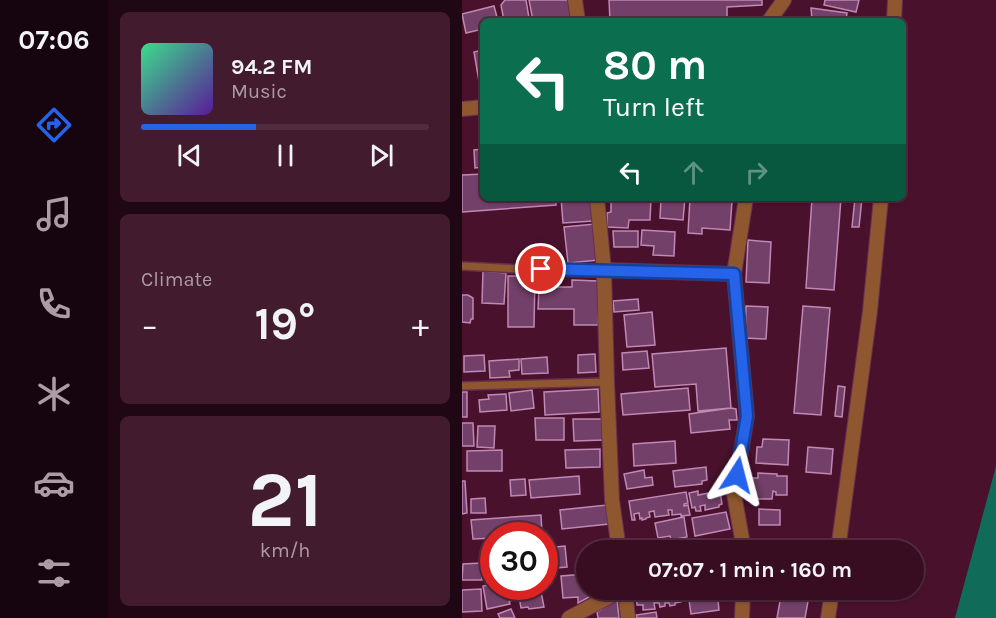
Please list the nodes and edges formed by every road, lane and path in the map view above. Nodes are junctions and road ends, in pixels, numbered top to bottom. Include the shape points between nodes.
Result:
1 (575, 0) edge
2 (784, 0) edge
3 (895, 0) edge
4 (578, 18) edge
5 (771, 18) edge
6 (894, 18) edge
7 (480, 107) edge
8 (462, 109) edge
9 (597, 201) edge
10 (746, 201) edge
11 (881, 201) edge
12 (462, 266) edge
13 (604, 270) junction
14 (734, 274) junction
15 (606, 382) junction
16 (462, 386) edge
17 (618, 540) edge
18 (742, 540) edge
19 (839, 540) edge
20 (603, 600) edge
21 (625, 600) edge
22 (743, 600) edge
23 (831, 600) edge
24 (568, 618) edge
25 (628, 618) edge
26 (742, 618) edge
27 (828, 618) edge

1 - 4 street
2 - 5 street
3 - 6 street
7 - 8 street
9 - 13 street
10 - 14 street
11 - 19 street
12 - 13 lane
13 - 14 street
13 - 15 street
14 - 18 street via 747,416 734,494
15 - 16 lane
15 - 17 street
20 - 24 street
21 - 25 street
22 - 26 street
23 - 27 street

